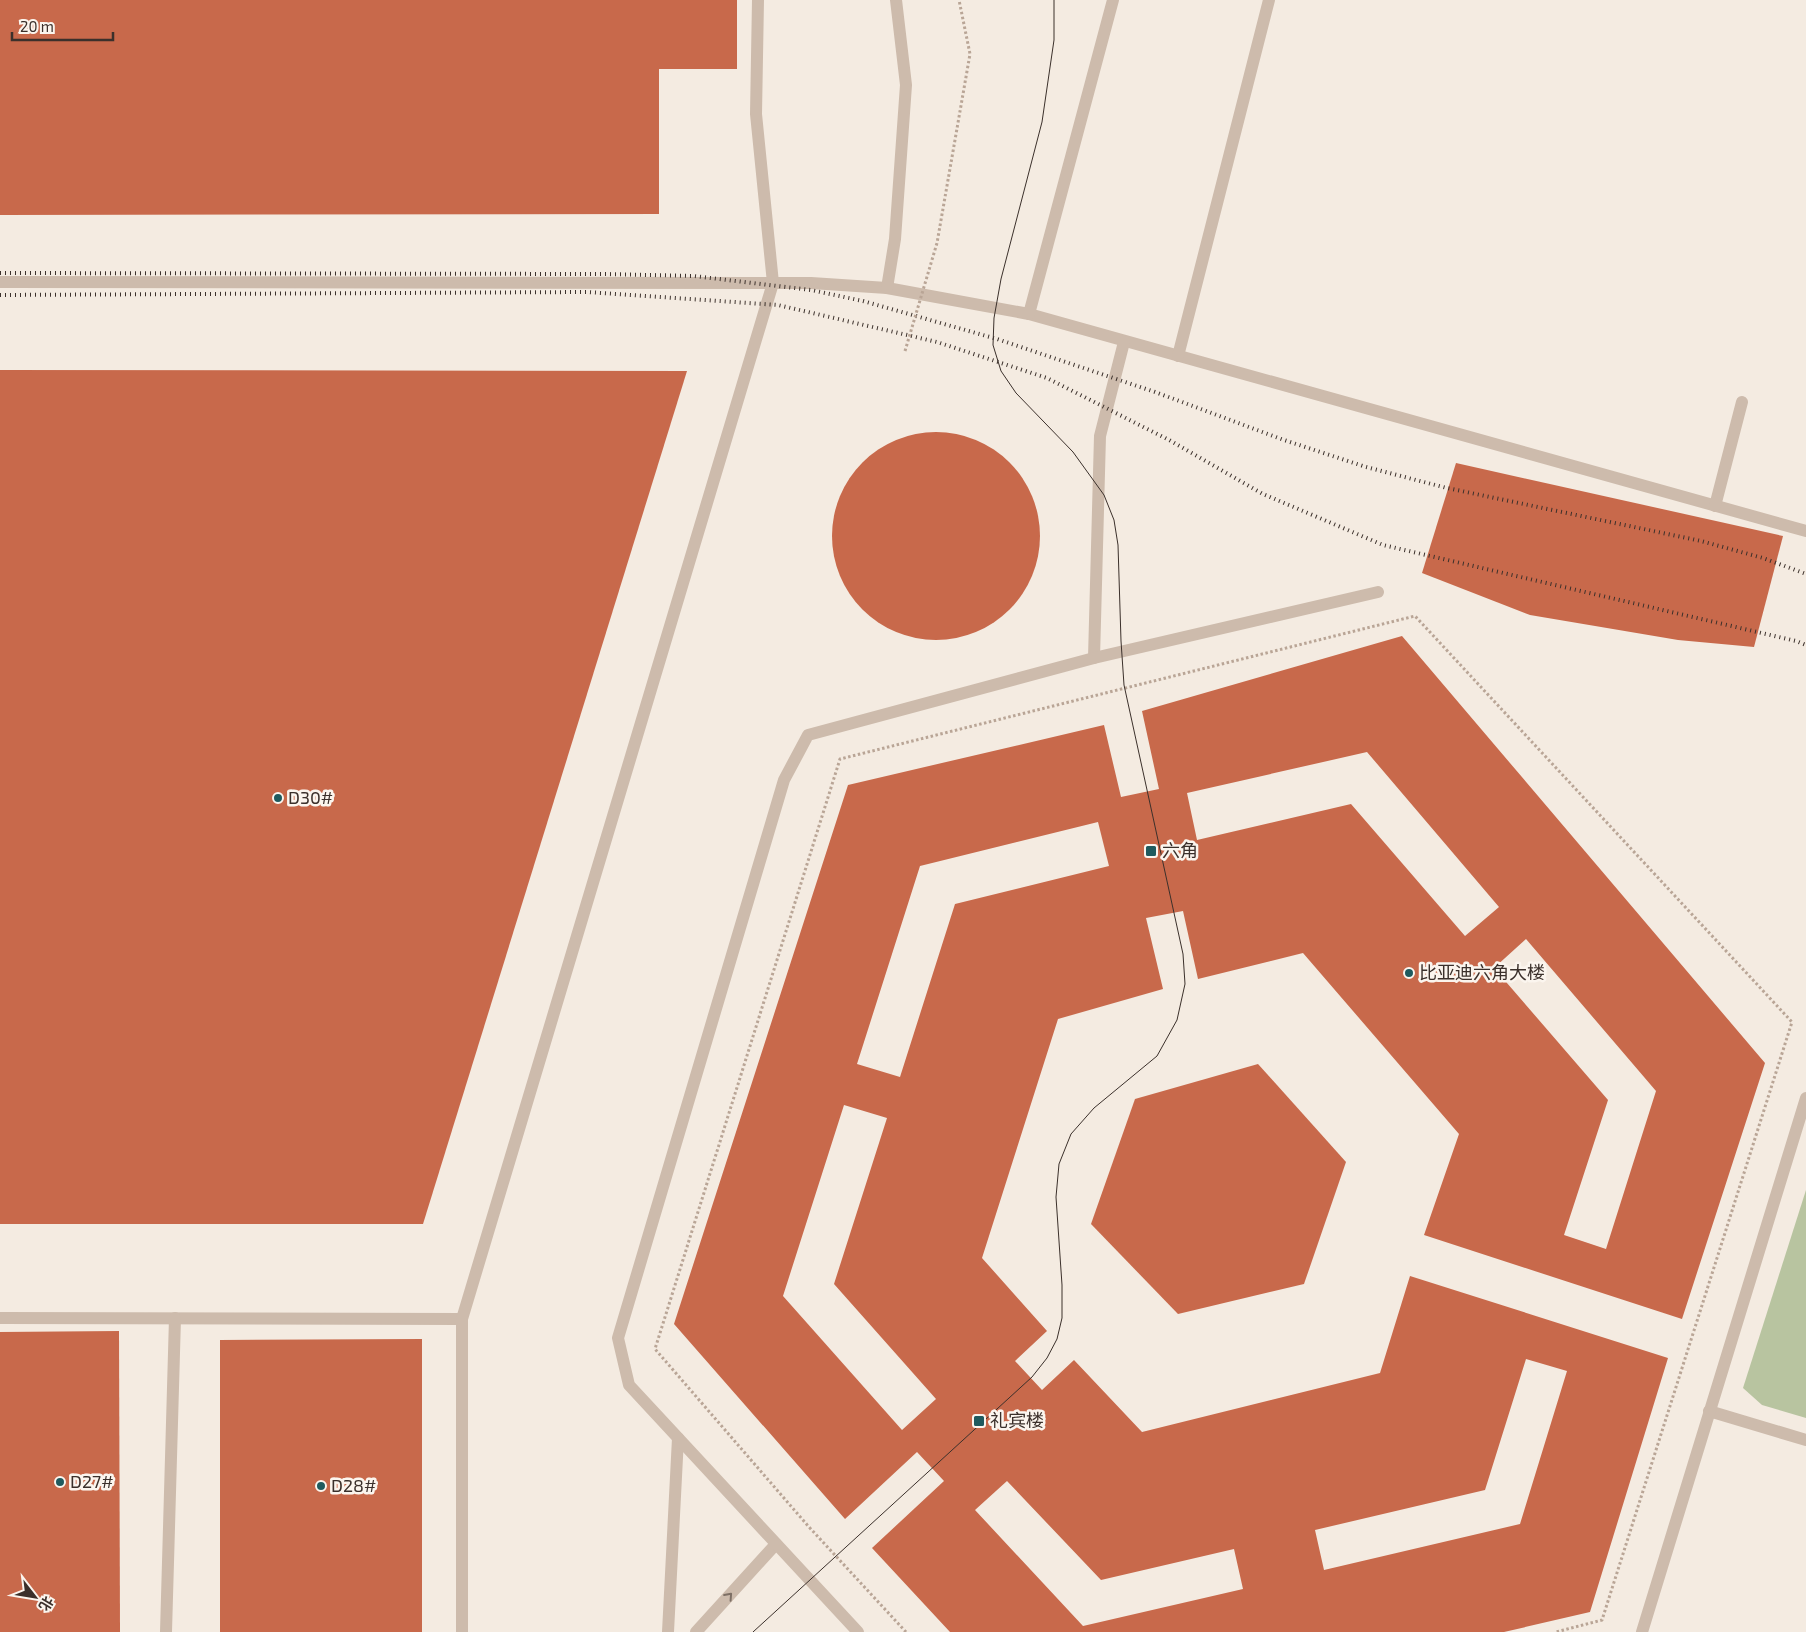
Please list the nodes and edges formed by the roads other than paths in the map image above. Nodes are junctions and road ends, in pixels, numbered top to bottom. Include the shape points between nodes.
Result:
1 (758, 0) edge
2 (896, 0) edge
3 (1113, 0) edge
4 (1269, 0) edge
5 (0, 282) edge
6 (774, 283) junction
7 (887, 288) junction
8 (1029, 314) junction
9 (1124, 342) junction
10 (1178, 356) junction
11 (1742, 402) dead end
12 (1715, 506) junction
13 (1806, 531) edge
14 (1378, 592) dead end
15 (1094, 658) junction
16 (1806, 1098) edge
17 (0, 1318) edge
18 (175, 1318) junction
19 (462, 1319) junction
20 (1709, 1411) junction
21 (678, 1438) junction
22 (1806, 1440) edge
23 (776, 1544) junction
24 (857, 1631) edge
25 (166, 1632) edge
26 (462, 1632) edge
27 (668, 1632) edge
28 (696, 1632) edge
29 (1642, 1632) edge

1 - 6 street via 756,114
2 - 7 street via 906,85 895,239
3 - 8 street
4 - 10 street
5 - 6 street
6 - 7 street
6 - 19 street
7 - 8 street
8 - 9 street
9 - 10 street
9 - 15 street via 1100,436
10 - 12 street
11 - 12 street
12 - 13 street
14 - 15 street
15 - 21 street via 808,735 784,780 618,1338 629,1385
16 - 20 street
17 - 18 street
18 - 19 street
18 - 25 street
19 - 26 street
20 - 22 street
20 - 29 street
21 - 23 street
21 - 27 street
23 - 24 street
28 -> 23 street

